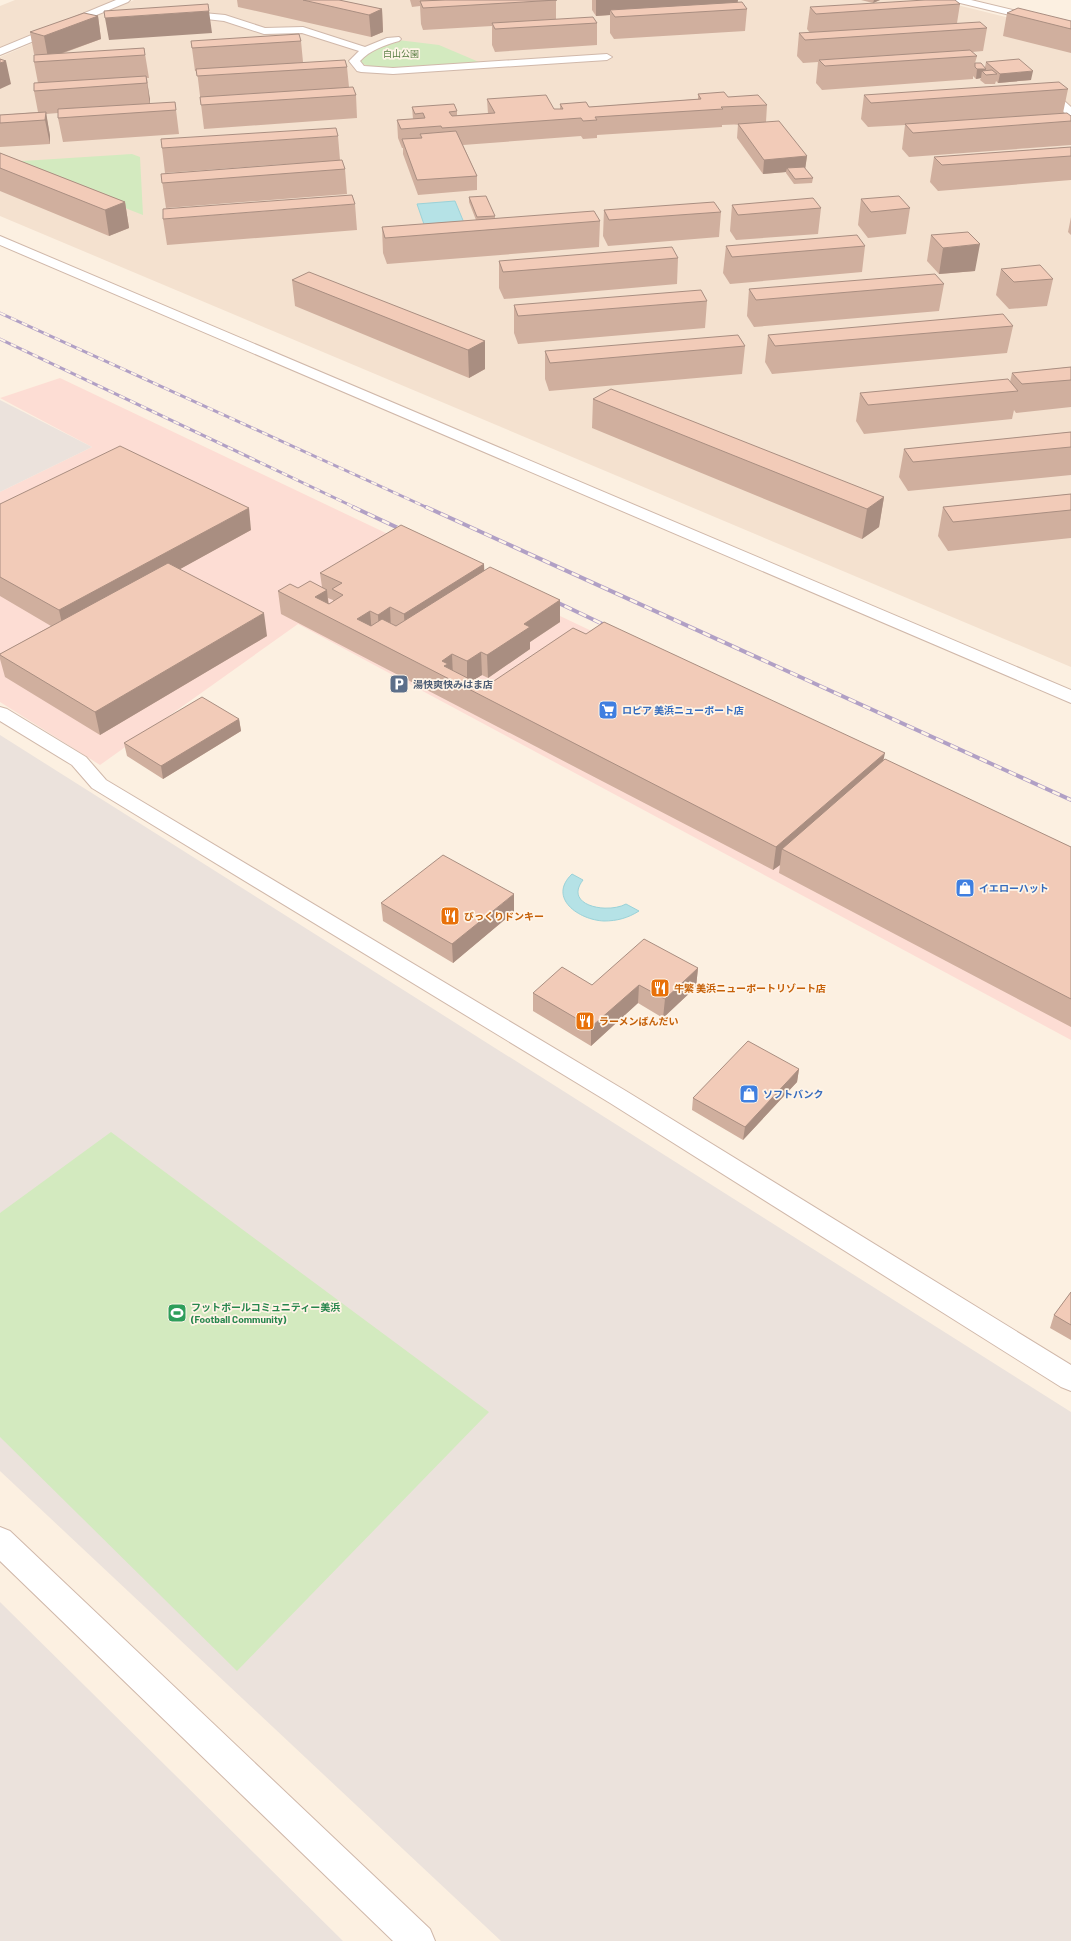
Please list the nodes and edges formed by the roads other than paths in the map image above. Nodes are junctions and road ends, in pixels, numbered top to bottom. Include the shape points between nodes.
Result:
1 (125, 0) edge
2 (959, 0) edge
3 (110, 11) edge
4 (125, 12) edge
5 (172, 14) edge
6 (1071, 27) edge
7 (396, 39) dead end
8 (365, 50) junction
9 (0, 52) edge
10 (607, 57) dead end
11 (1056, 99) dead end
12 (1071, 113) edge
13 (0, 240) edge
14 (1071, 697) edge
15 (0, 713) edge
16 (1071, 1379) edge
17 (0, 1541) edge
18 (418, 1941) edge

1 - 9 street
2 - 6 street
3 - 4 street
5 - 8 street via 225,18 264,31 303,30
7 - 8 street
8 - 10 street via 354,61 361,69 373,71
11 - 12 street
13 - 14 street
15 - 16 street via 79,761 99,784 618,1097
17 - 18 street

